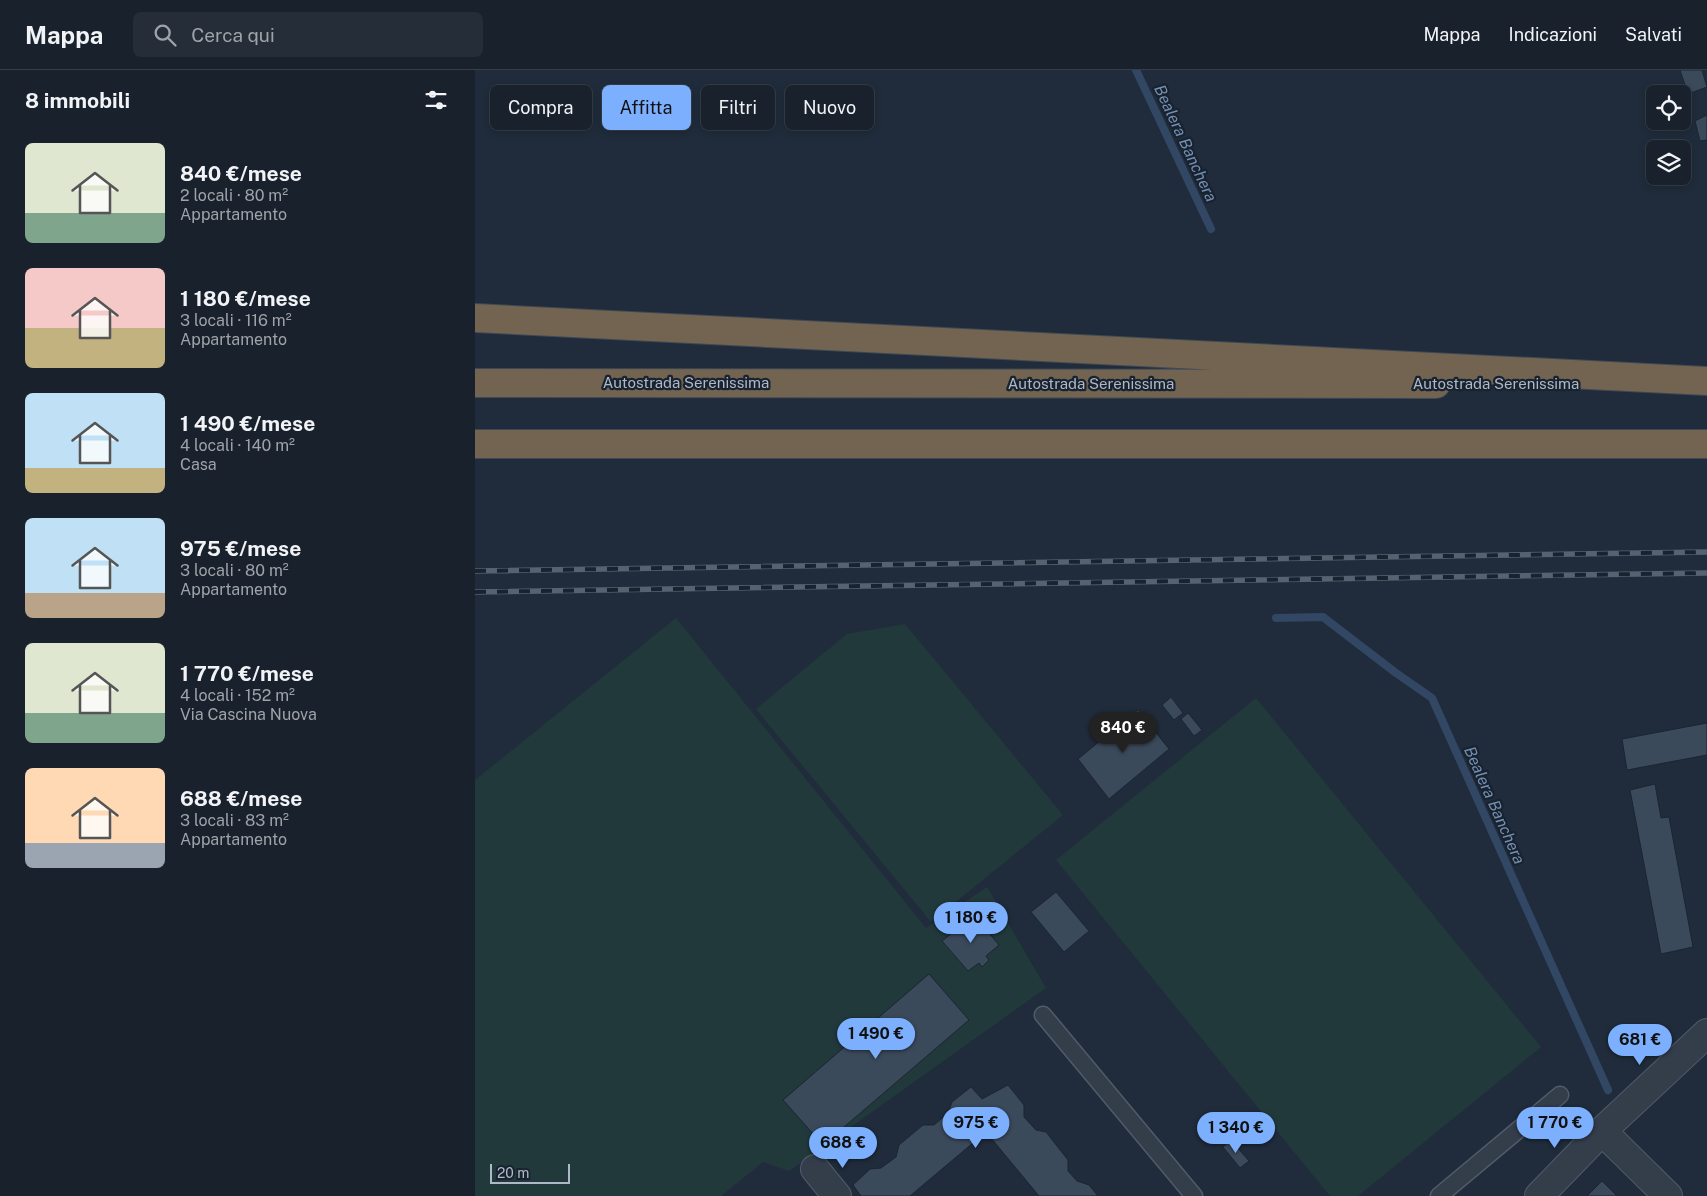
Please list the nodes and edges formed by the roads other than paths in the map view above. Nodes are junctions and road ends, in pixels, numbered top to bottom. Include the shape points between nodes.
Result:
1 (475, 318) edge
2 (1707, 381) edge
3 (475, 383) edge
4 (1707, 385) edge
5 (475, 444) edge
6 (1707, 444) edge
7 (1043, 1015) dead end
8 (1707, 1033) edge
9 (1560, 1095) dead end
10 (1602, 1131) junction
11 (815, 1169) dead end
12 (837, 1196) edge
13 (1194, 1196) edge
14 (1439, 1196) edge
15 (1539, 1196) edge
16 (1668, 1196) edge

1 - 2 highway
3 - 4 highway, Autostrada Serenissima
5 - 6 highway
7 - 13 lane
8 - 10 street
9 - 14 lane
10 - 15 street
10 - 16 street
11 - 12 street

